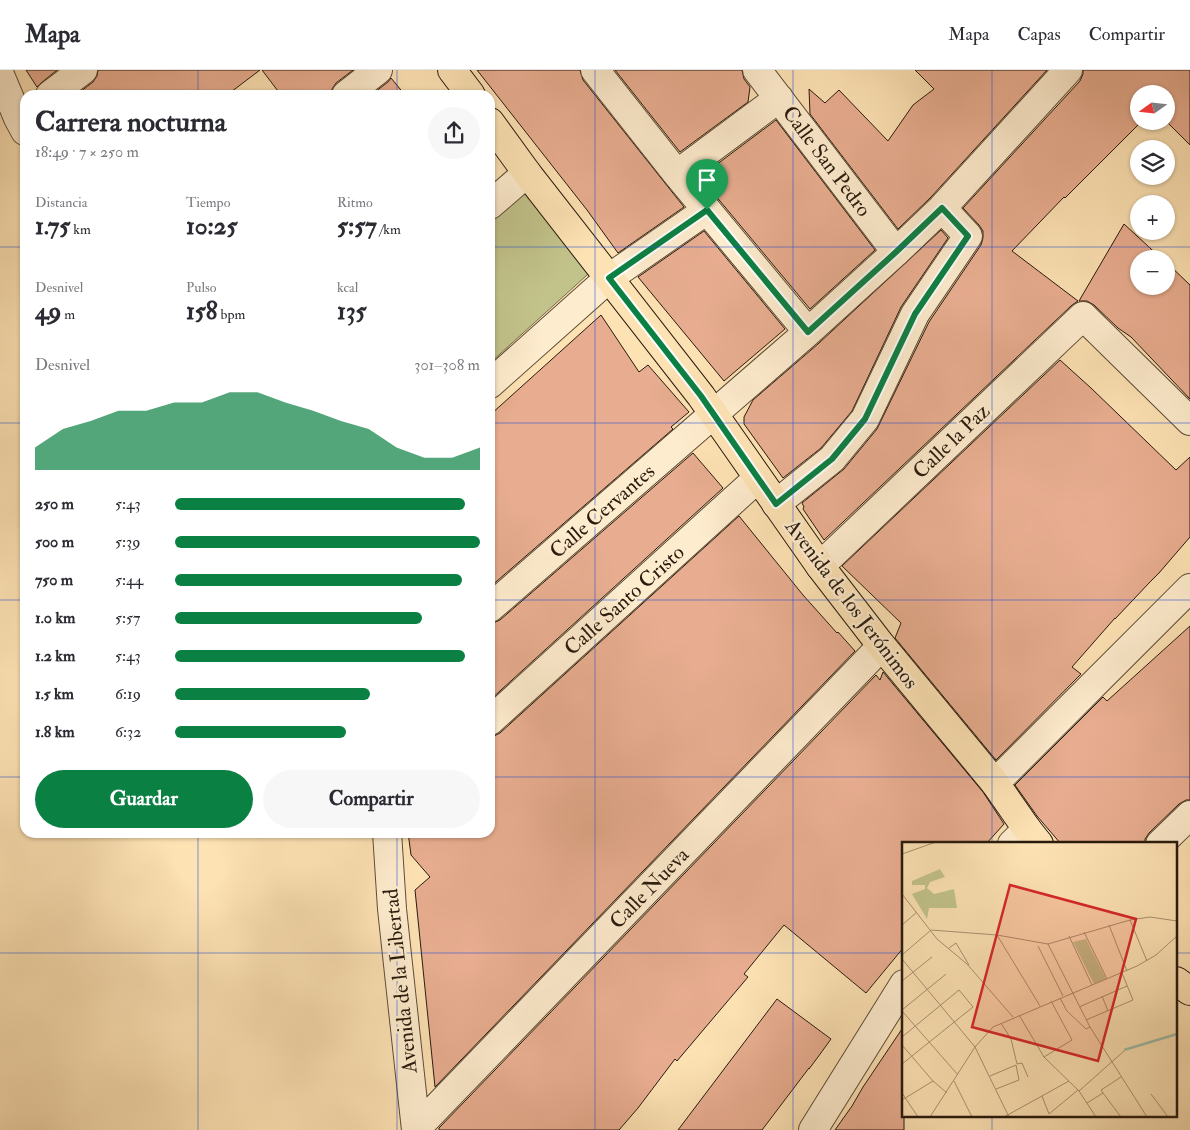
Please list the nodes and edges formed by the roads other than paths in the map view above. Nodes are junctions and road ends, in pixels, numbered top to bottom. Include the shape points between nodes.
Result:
1 (82, 70) edge
2 (378, 70) edge
3 (452, 70) edge
4 (595, 70) edge
5 (757, 70) edge
6 (1068, 70) edge
7 (0, 75) edge
8 (56, 90) edge
9 (352, 90) edge
10 (467, 90) edge
11 (779, 98) junction
12 (20, 115) edge
13 (495, 129) edge
14 (527, 173) junction
15 (677, 174) junction
16 (495, 200) edge
17 (942, 208) junction
18 (707, 210) junction
19 (896, 252) junction
20 (609, 278) junction
21 (808, 332) junction
22 (495, 380) edge
23 (713, 414) junction
24 (1190, 421) edge
25 (758, 478) junction
26 (776, 504) junction
27 (820, 566) junction
28 (1190, 588) edge
29 (495, 604) edge
30 (881, 645) junction
31 (495, 717) edge
32 (995, 783) junction
33 (1190, 815) edge
34 (387, 838) edge
35 (1026, 839) edge
36 (1162, 842) edge
37 (1178, 982) edge
38 (902, 987) edge
39 (1190, 991) edge
40 (416, 1130) edge
41 (813, 1130) edge

1 - 8 street
2 - 9 street
3 - 10 main road
4 - 15 street
5 - 11 street, Calle San Pedro
6 - 17 street, Calle Cervantes
7 - 12 street
11 - 15 street
11 - 19 street, Calle San Pedro
13 - 14 main road, Avenida de los Jerónimos
14 - 16 street
14 - 20 main road, Avenida de los Jerónimos
15 - 18 street
17 - 19 street, Calle Cervantes
17 - 26 street via 968,236 915,314 865,419 832,459
18 - 20 street
18 - 21 street
19 - 21 street, Calle Cervantes
20 - 22 street
20 - 23 main road, Avenida de los Jerónimos
21 - 23 street, Calle Cervantes
23 - 25 main road, Avenida de los Jerónimos
23 - 29 street, Calle Cervantes
24 - 27 street, Calle la Paz via 1083,316
25 - 26 main road, Avenida de los Jerónimos
25 - 31 street, Calle Santo Cristo
26 - 27 main road, Avenida de los Jerónimos
27 - 30 main road, Avenida de los Jerónimos
28 - 32 street
30 - 32 main road, Avenida de los Jerónimos
30 - 40 street, Calle Nueva
32 - 35 main road, Avenida de los Jerónimos
33 - 36 street
34 - 40 street, Avenida de la Libertad
37 - 39 main road
38 - 41 street

